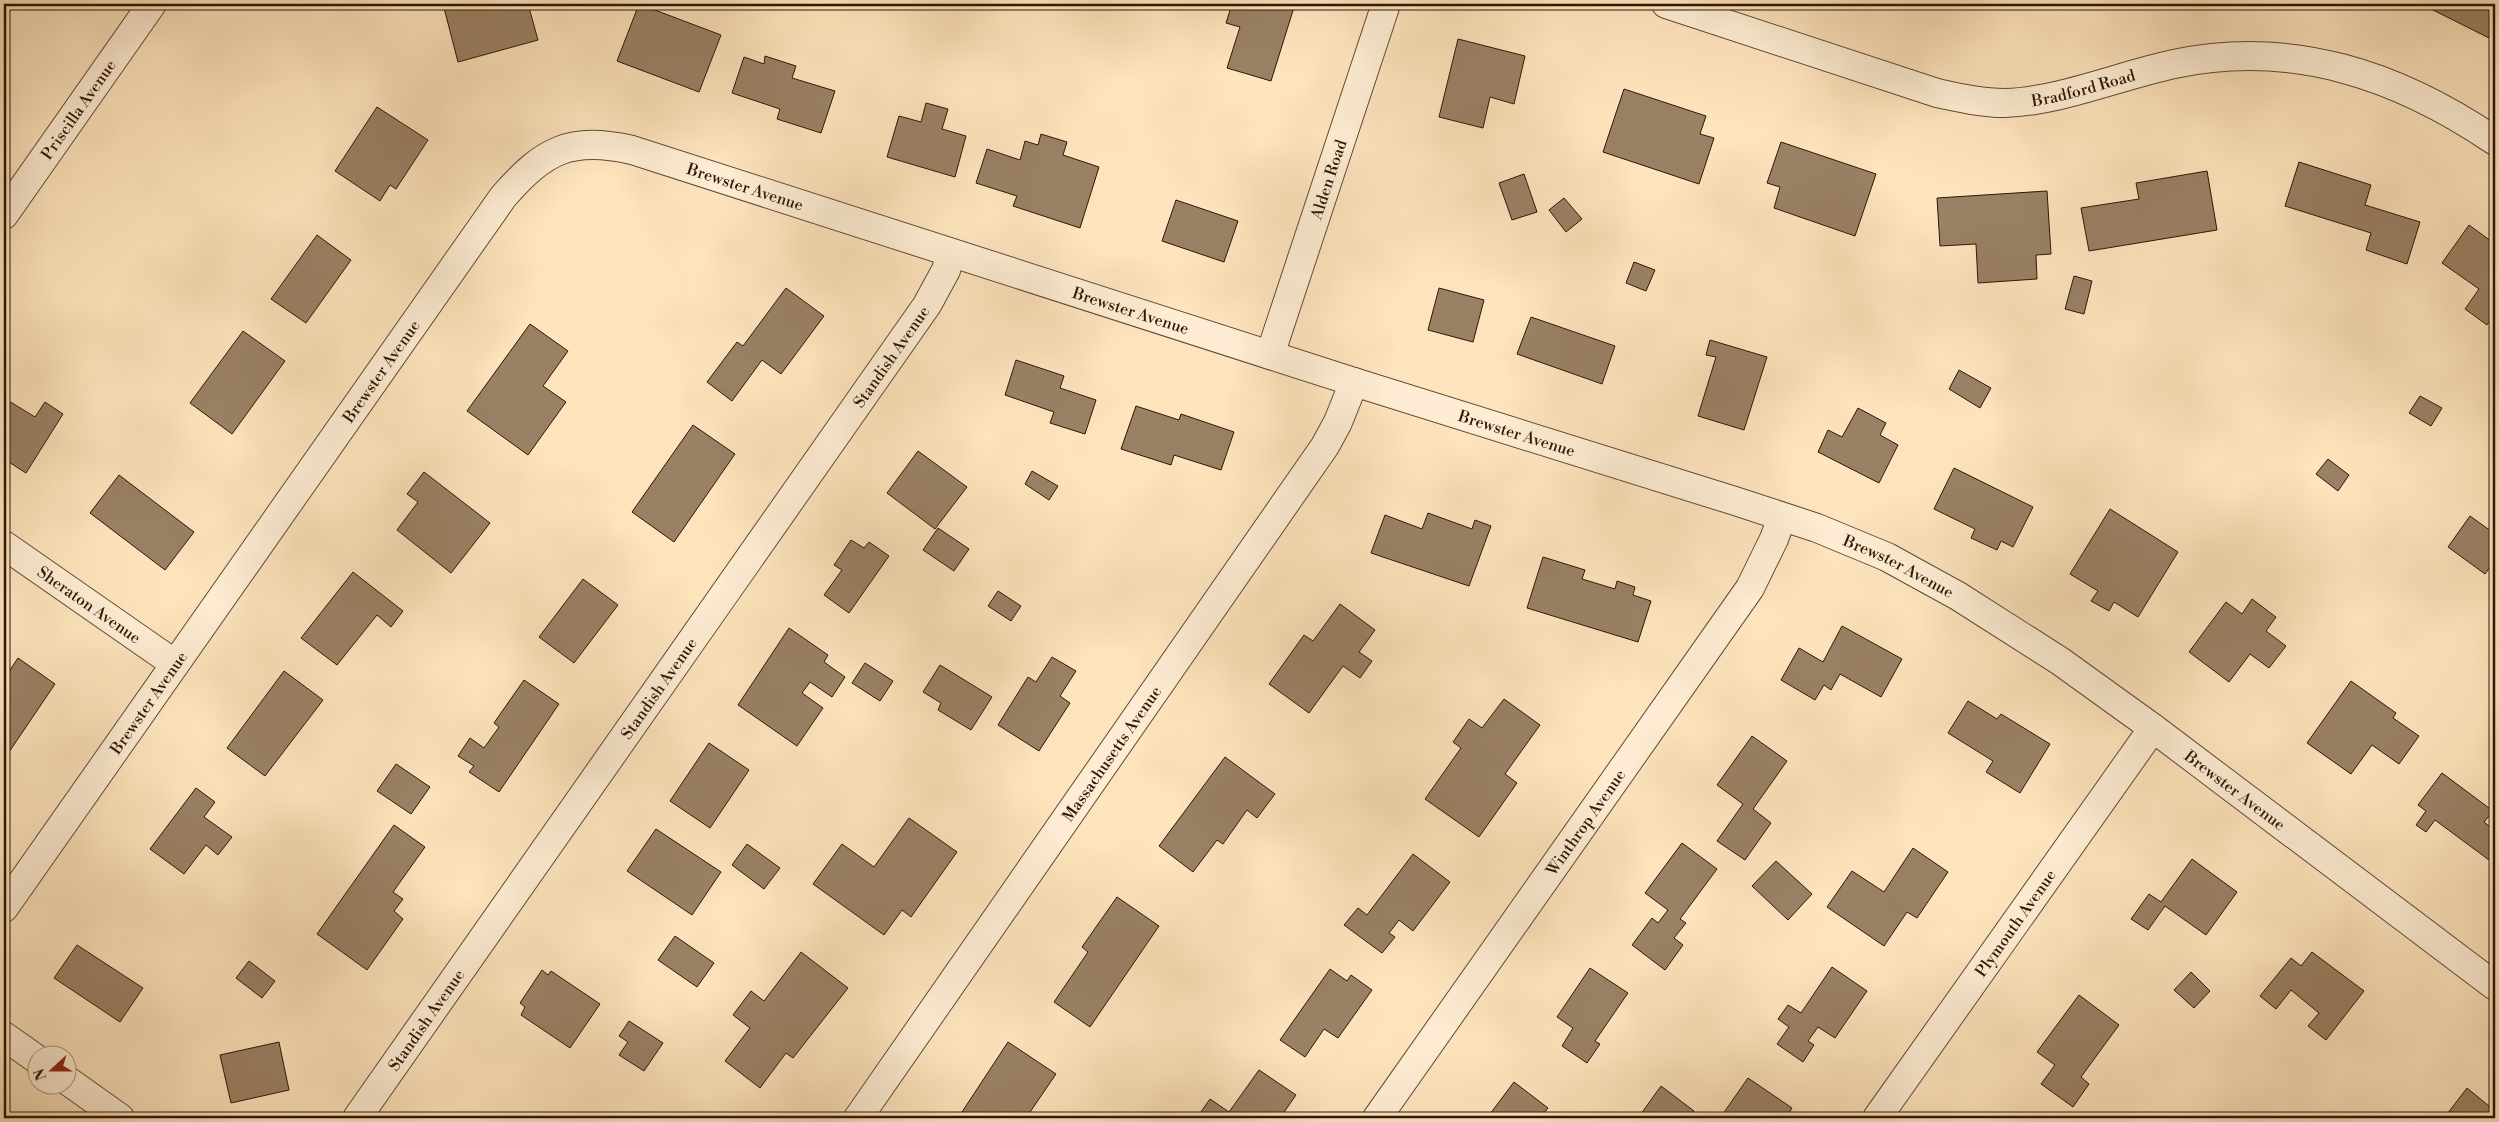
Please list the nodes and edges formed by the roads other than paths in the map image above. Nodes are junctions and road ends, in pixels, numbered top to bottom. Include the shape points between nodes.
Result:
1 (152, 4) edge
2 (1386, 4) edge
3 (1666, 4) edge
4 (2495, 141) edge
5 (4, 215) edge
6 (951, 253) junction
7 (1270, 355) junction
8 (1354, 382) junction
9 (1782, 517) junction
10 (4, 545) edge
11 (175, 664) junction
12 (2153, 728) junction
13 (4, 908) edge
14 (2495, 986) edge
15 (4, 1036) edge
16 (28, 1053) edge
17 (78, 1088) edge
18 (120, 1118) edge
19 (357, 1118) edge
20 (858, 1118) edge
21 (1377, 1118) edge
22 (1877, 1118) edge

1 - 5 street, Priscilla Avenue
2 - 7 street, Alden Road
3 - 4 street, Bradford Road via 1937,93 1983,102 2028,100 2200,59 2257,56 2313,61 2390,83 2442,107
6 - 7 street, Brewster Avenue
6 - 11 street, Brewster Avenue via 632,150 589,143 568,146 550,155 534,165 504,197
6 - 19 street, Standish Avenue via 946,270 927,305
7 - 8 street, Brewster Avenue
8 - 9 street, Brewster Avenue
8 - 20 street, Massachusetts Avenue via 1325,446
9 - 12 street, Brewster Avenue via 1878,553 1924,576 2060,661
9 - 21 street, Winthrop Avenue via 1750,588
10 - 11 street, Sheraton Avenue
11 - 13 street, Brewster Avenue
12 - 14 street, Brewster Avenue
12 - 22 street, Plymouth Avenue
15 - 16 street
17 - 18 street

